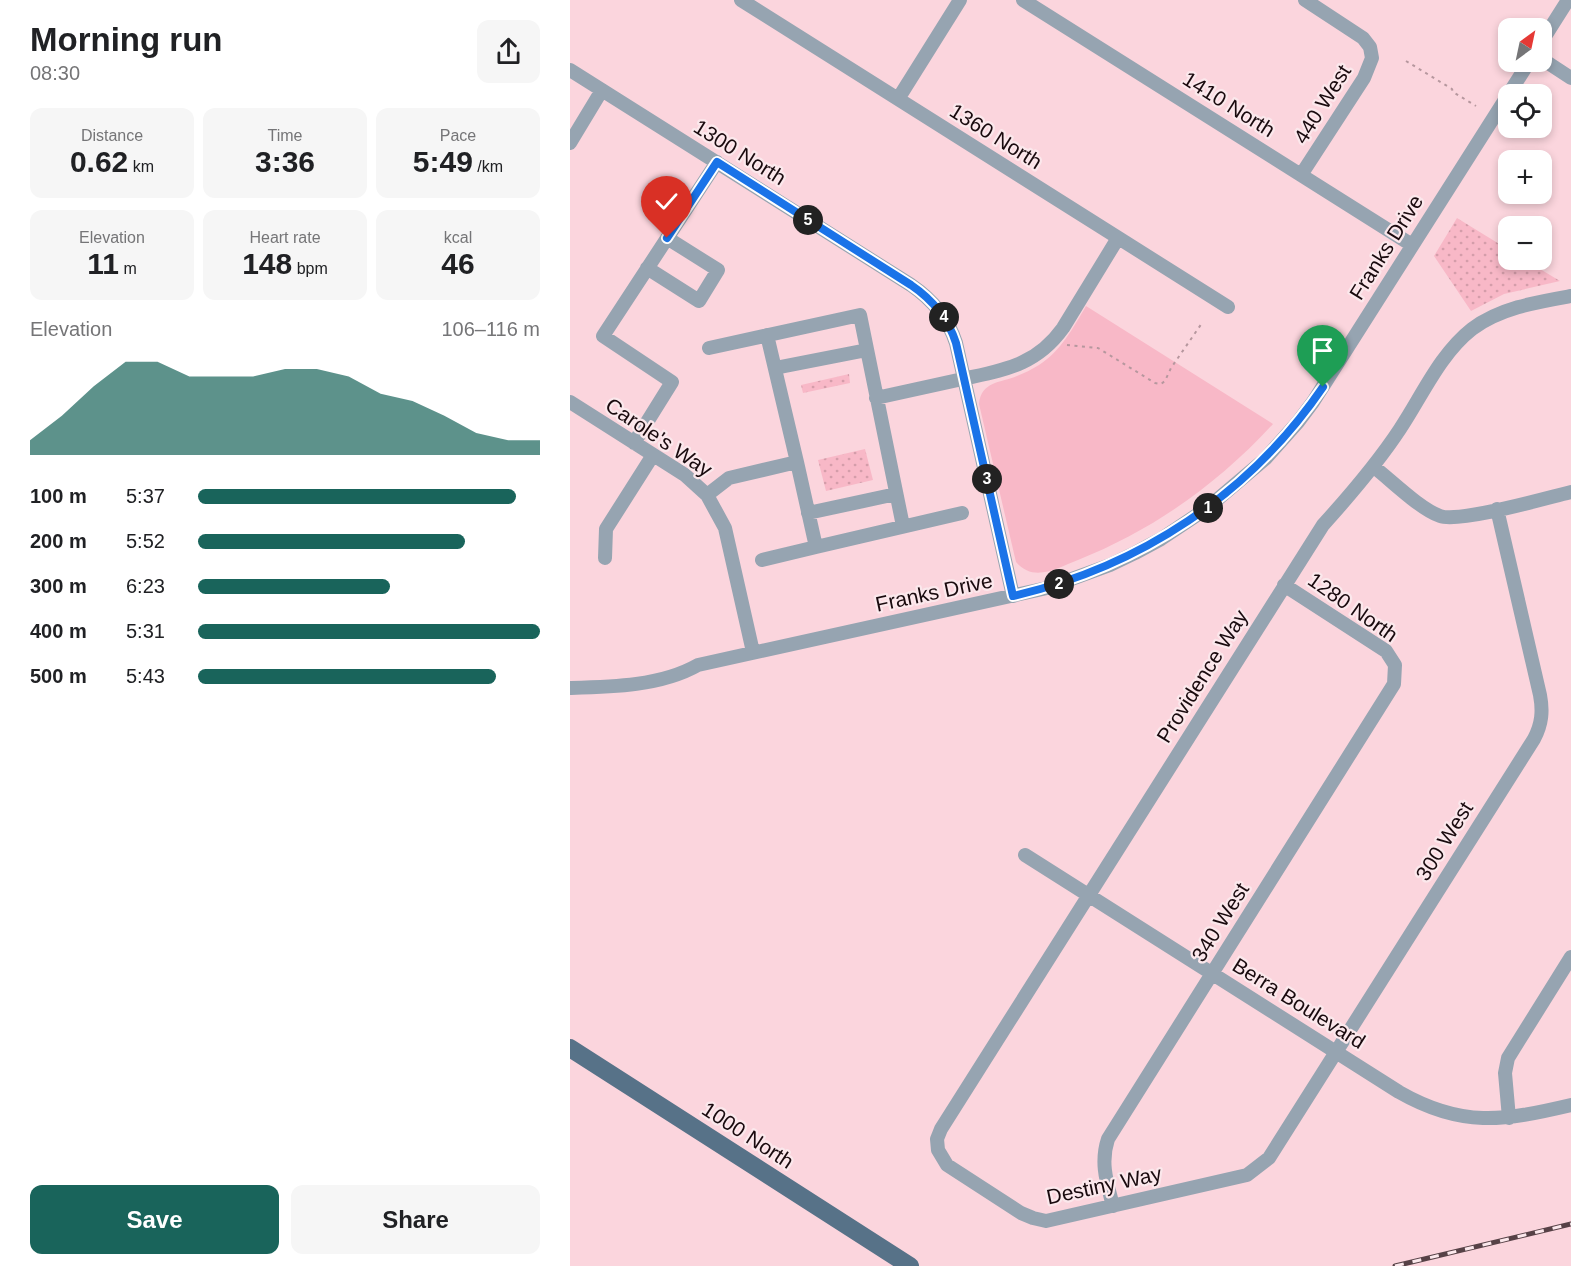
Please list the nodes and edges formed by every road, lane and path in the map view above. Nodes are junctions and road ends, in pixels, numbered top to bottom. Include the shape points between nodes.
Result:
1 (741, 0) edge
2 (960, 0) edge
3 (1023, 0) edge
4 (1305, 0) edge
5 (1568, 0) edge
6 (1552, 25) edge
7 (1406, 61) dead end
8 (1552, 66) edge
9 (570, 70) edge
10 (1523, 72) edge
11 (1571, 78) edge
12 (602, 90) junction
13 (898, 99) junction
14 (1476, 106) dead end
15 (570, 143) edge
16 (717, 162) junction
17 (1301, 175) junction
18 (667, 238) junction
19 (1118, 238) junction
20 (1412, 245) junction
21 (647, 268) junction
22 (1571, 296) edge
23 (1228, 307) dead end
24 (1202, 322) dead end
25 (767, 335) junction
26 (1067, 345) dead end
27 (709, 348) dead end
28 (867, 350) junction
29 (775, 368) junction
30 (965, 378) junction
31 (876, 398) junction
32 (570, 402) edge
33 (634, 443) junction
34 (653, 455) junction
35 (797, 462) junction
36 (1374, 467) junction
37 (1571, 492) edge
38 (896, 494) junction
39 (706, 495) junction
40 (1497, 509) junction
41 (808, 513) junction
42 (962, 513) dead end
43 (903, 526) junction
44 (816, 547) junction
45 (605, 558) dead end
46 (762, 560) dead end
47 (1284, 585) junction
48 (1013, 596) junction
49 (753, 652) junction
50 (1395, 666) joint
51 (570, 688) edge
52 (1025, 855) dead end
53 (1089, 895) junction
54 (1571, 958) edge
55 (1213, 973) junction
56 (570, 1048) edge
57 (1336, 1051) junction
58 (1571, 1105) edge
59 (1509, 1118) junction
60 (938, 1150) joint
61 (1262, 1164) joint
62 (1113, 1206) junction
63 (909, 1264) edge

1 - 13 street, 1360 North
2 - 13 street
3 - 17 street, 1410 North
4 - 17 street, 440 West via 1363,38 1372,53 1368,70
5 - 6 street
7 - 14 path
8 - 11 street
9 - 12 street, 1300 North
10 - 20 street, Franks Drive
12 - 15 street
12 - 16 street, 1300 North
13 - 19 street, 1360 North
16 - 18 street
16 - 30 street, 1300 North via 922,293 952,330
17 - 20 street, 1410 North
18 - 21 street
18 - 21 street via 718,270 699,301
19 - 23 street, 1360 North
19 - 30 street via 1063,328 1047,346 1014,367
20 - 48 street, Franks Drive via 1313,402 1247,476 1191,520 1135,553 1047,588
21 - 33 street via 603,336 672,382
22 - 36 street, Providence Way via 1505,312 1464,336
24 - 26 path via 1161,384 1098,348
25 - 27 street
25 - 28 street via 860,315
25 - 29 street
28 - 29 street
28 - 31 street
29 - 35 street
30 - 31 street
30 - 48 street, 1300 North
31 - 38 street
32 - 33 street, Carole's Way
33 - 34 street, Carole's Way
34 - 39 street, Carole's Way via 685,475
34 - 45 street via 606,529
35 - 39 street via 729,478
35 - 41 street
36 - 40 street via 1438,516 1457,518
36 - 47 street, Providence Way via 1323,525
37 - 40 street
38 - 41 street
38 - 43 street
39 - 49 street, Carole's Way via 725,528
40 - 57 street, 300 West via 1540,695 1540,726
41 - 44 street
42 - 43 street
43 - 44 street
44 - 46 street
47 - 50 street, 1280 North via 1382,647
47 - 53 street, Providence Way
48 - 49 street, Franks Drive
49 - 51 street, Franks Drive via 637,683
50 - 55 street, 340 West via 1391,690
52 - 53 street, Berra Boulevard
53 - 55 street, Berra Boulevard
53 - 60 street, Providence Way via 941,1129
54 - 59 street via 1508,1058 1505,1073
55 - 57 street, Berra Boulevard
55 - 62 street, 340 West via 1108,1139 1104,1168
56 - 63 main road, 1000 North
57 - 59 street, Berra Boulevard via 1430,1108 1480,1119
57 - 61 street, 300 West
58 - 59 street, Berra Boulevard
60 - 62 street, Destiny Way via 946,1165 1034,1218 1053,1220
61 - 62 street, Destiny Way via 1246,1174

